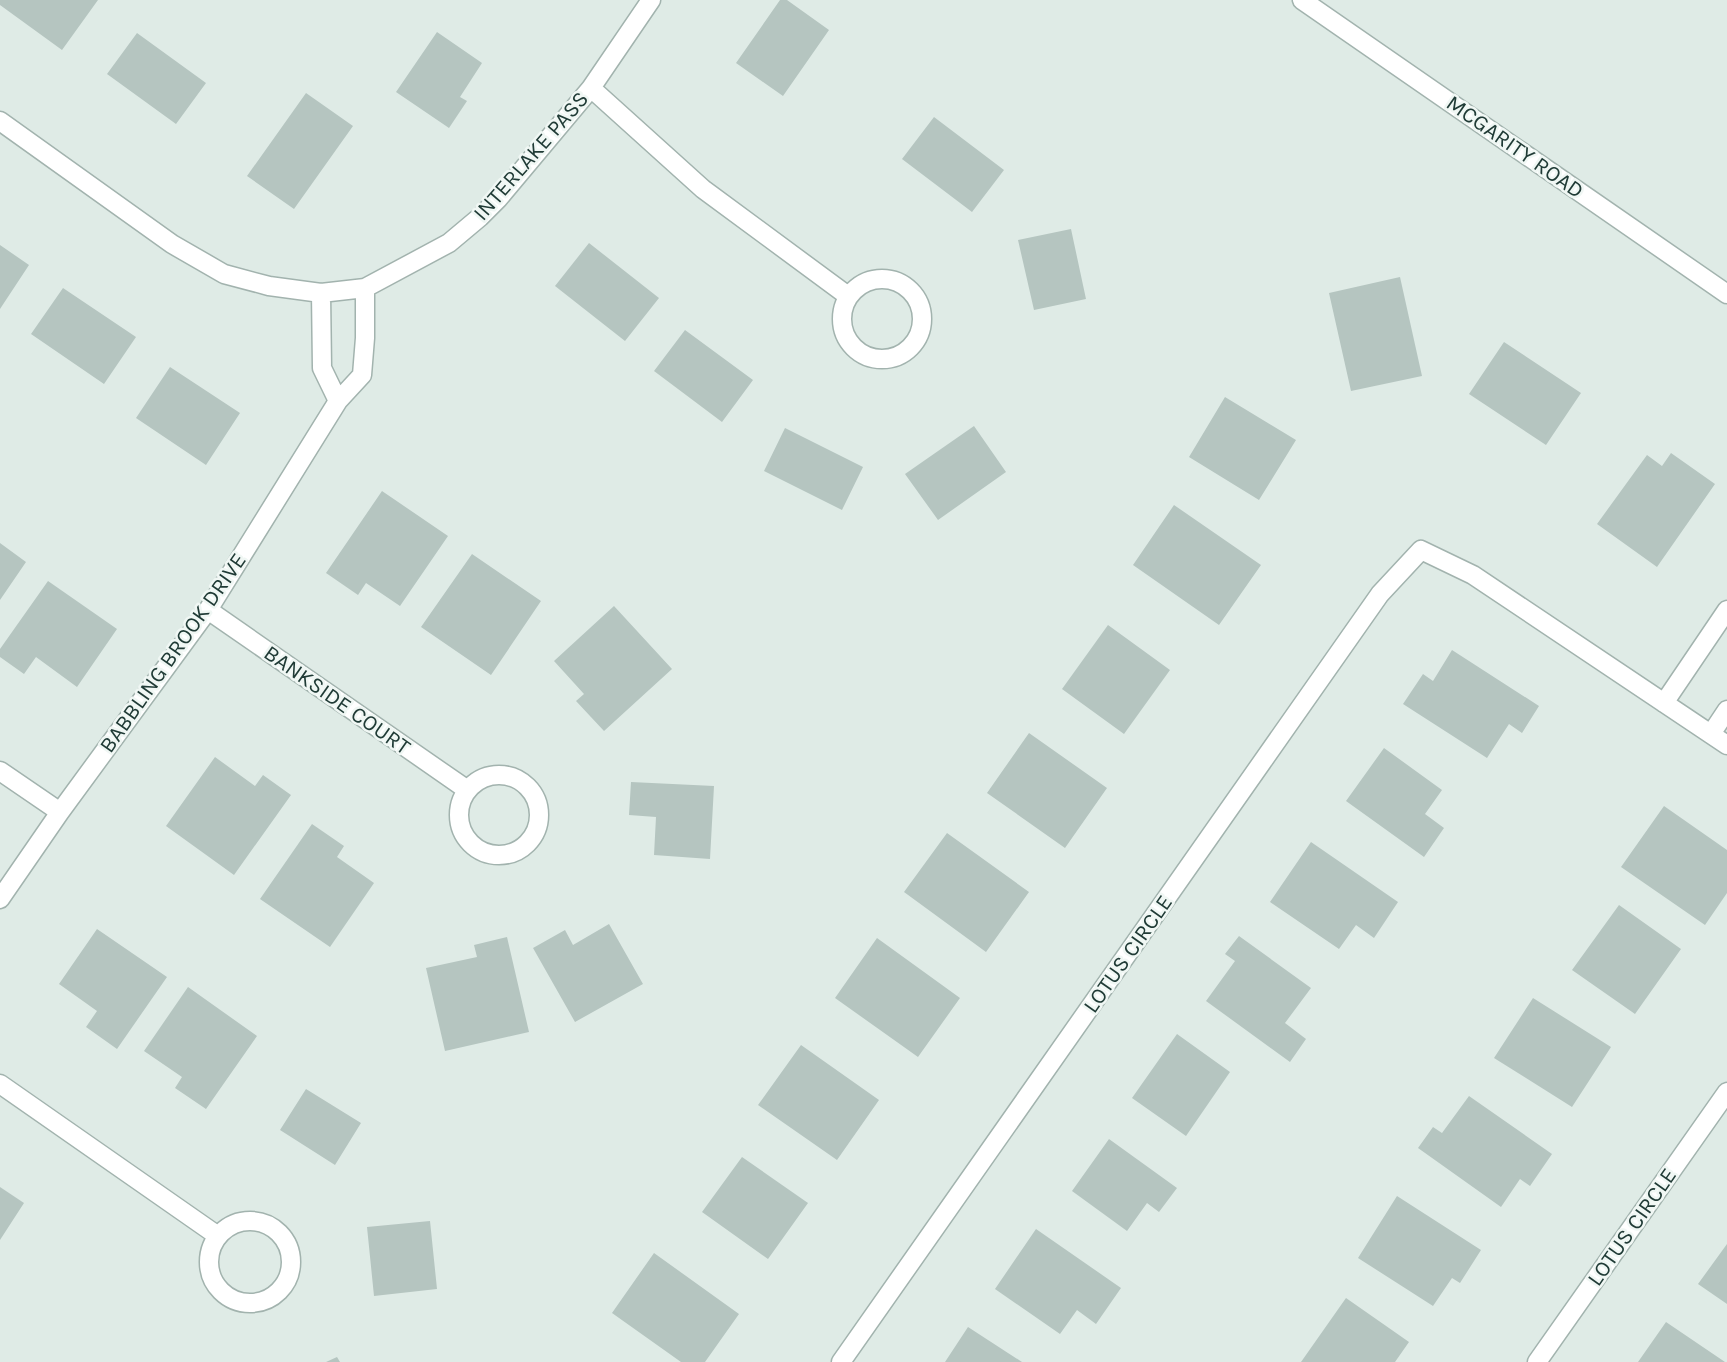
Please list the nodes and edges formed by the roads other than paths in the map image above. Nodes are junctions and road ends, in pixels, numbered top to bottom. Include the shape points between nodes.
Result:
1 (651, 0) edge
2 (1302, 0) edge
3 (591, 88) junction
4 (0, 121) edge
5 (364, 288) junction
6 (321, 293) junction
7 (1727, 294) edge
8 (848, 296) junction
9 (338, 401) junction
10 (208, 610) junction
11 (1727, 610) edge
12 (1664, 703) junction
13 (1727, 710) edge
14 (1711, 734) junction
15 (1727, 745) edge
16 (0, 771) edge
17 (466, 789) junction
18 (60, 812) junction
19 (0, 899) edge
20 (0, 1084) edge
21 (1727, 1092) edge
22 (218, 1236) junction
23 (841, 1362) edge
24 (1537, 1362) edge

1 - 3 street, INTERLAKE PASS
2 - 7 street, MCGARITY ROAD
3 - 5 street, INTERLAKE PASS via 480,218 449,243
3 - 8 street via 703,189
4 - 6 street, INTERLAKE PASS via 172,244 224,274 269,286
5 - 6 street, INTERLAKE PASS
5 - 9 street, BABBLING BROOK DRIVE via 362,375
6 - 9 street via 322,368
8 - 8 street via 841,316 844,337 858,353 878,361 900,357 916,344 923,323 920,302 906,286 886,278 865,282
9 - 10 street, BABBLING BROOK DRIVE
10 - 17 street, BANKSIDE COURT
10 - 18 street, BABBLING BROOK DRIVE
11 - 12 street
12 - 14 street
12 - 23 street, LOTUS CIRCLE via 1473,576 1421,550 1380,594
13 - 14 street
14 - 15 street
16 - 18 street
17 - 17 street via 458,809 461,830 474,847 494,856 515,853 532,840 540,820 537,799 524,782 504,774 483,777
18 - 19 street, BABBLING BROOK DRIVE
20 - 22 street
21 - 24 street, LOTUS CIRCLE
22 - 22 street via 209,1255 210,1276 223,1294 242,1303 264,1301 281,1289 291,1270 289,1248 276,1231 257,1221 235,1223

